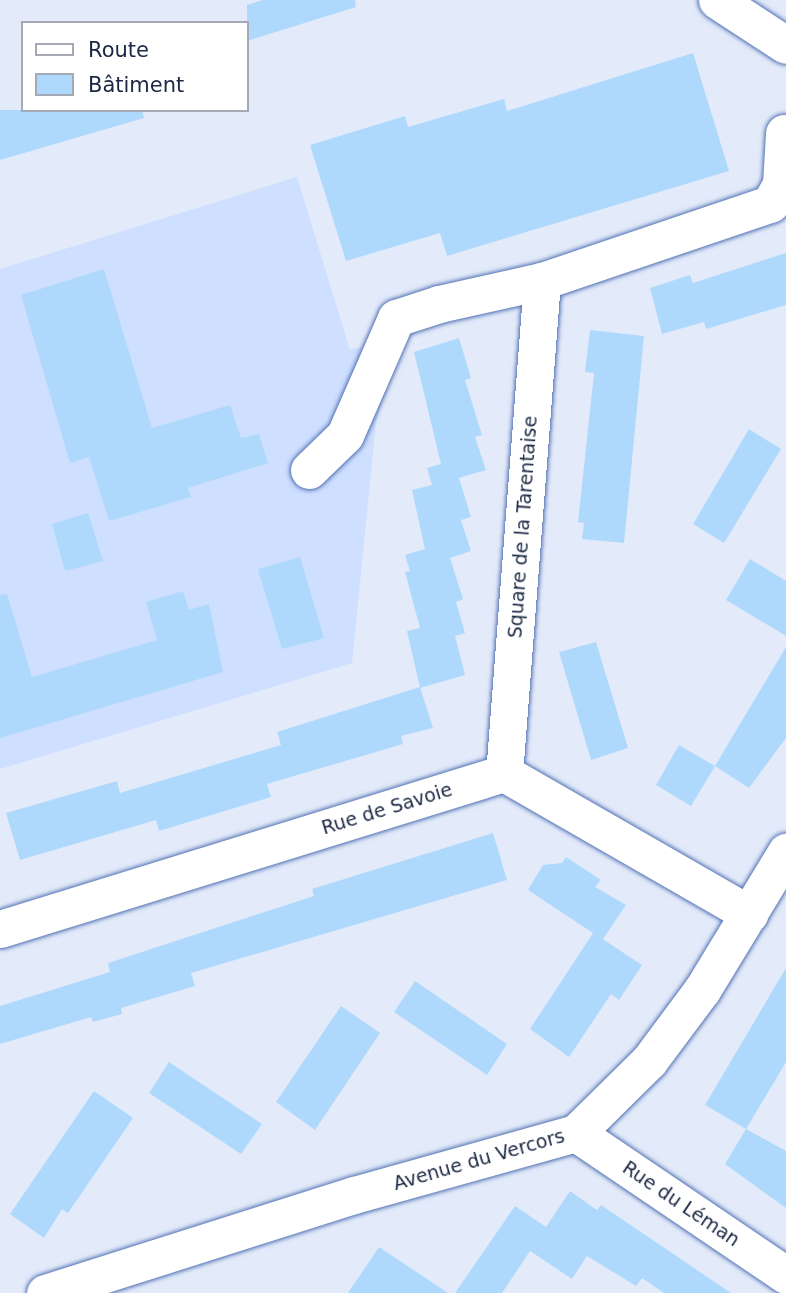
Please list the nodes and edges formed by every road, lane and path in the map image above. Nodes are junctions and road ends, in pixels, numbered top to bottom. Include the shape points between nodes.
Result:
1 (718, 0) edge
2 (786, 45) edge
3 (784, 133) edge
4 (542, 281) junction
5 (309, 470) dead end
6 (503, 774) junction
7 (786, 852) edge
8 (749, 914) junction
9 (0, 929) edge
10 (576, 1133) junction
11 (786, 1275) edge
12 (45, 1293) edge

1 - 2 street
3 - 4 street via 781,184 770,204
4 - 5 street via 396,318 345,435
4 - 6 street, Square de la Tarentaise
6 - 8 street
6 - 9 street, Rue de Savoie
7 - 8 street, Avenue du Vercors
8 - 10 street, Avenue du Vercors via 702,990 649,1061
10 - 11 street, Rue du Léman
10 - 12 street, Avenue du Vercors via 354,1195

